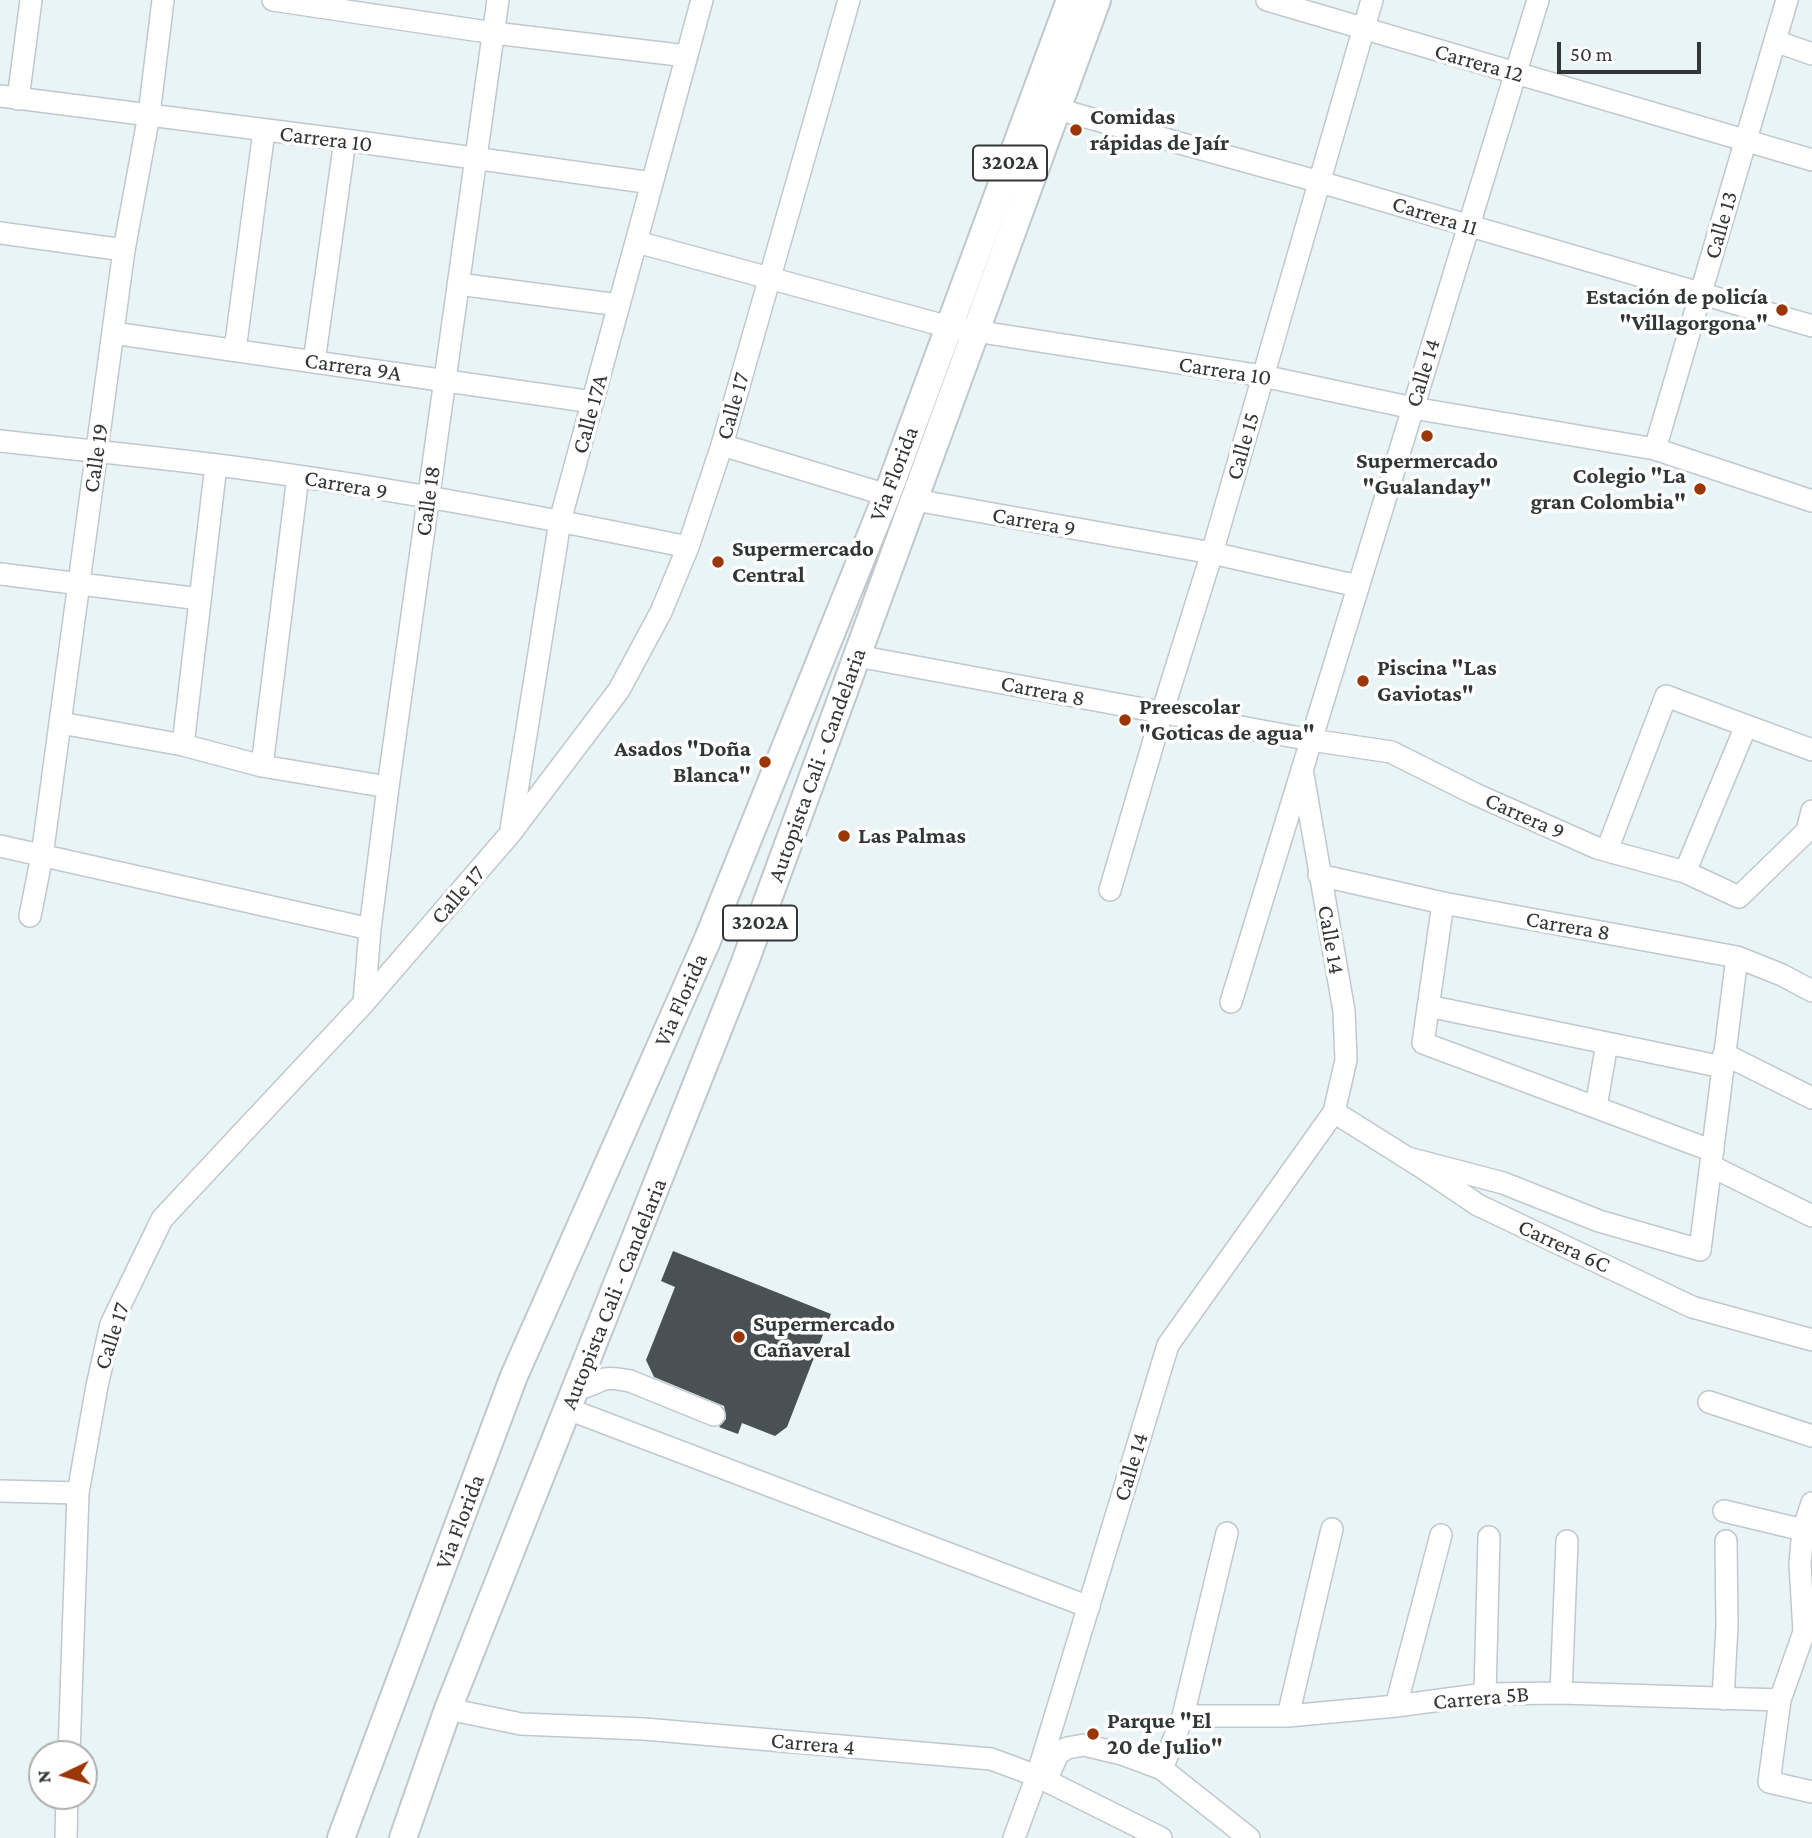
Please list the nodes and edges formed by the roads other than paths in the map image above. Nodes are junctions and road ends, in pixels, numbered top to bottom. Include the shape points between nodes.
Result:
1 (31, 0) edge
2 (163, 0) edge
3 (279, 0) edge
4 (498, 0) edge
5 (702, 0) edge
6 (849, 0) edge
7 (1070, 0) edge
8 (1097, 0) edge
9 (1267, 0) edge
10 (1372, 0) edge
11 (1538, 0) edge
12 (1787, 0) edge
13 (364, 7) edge
14 (1364, 29) junction
15 (494, 33) junction
16 (1775, 41) junction
17 (1812, 54) edge
18 (687, 56) junction
19 (1515, 74) junction
20 (9, 98) edge
21 (1057, 109) junction
22 (149, 115) junction
23 (264, 131) junction
24 (345, 140) junction
25 (1746, 140) junction
26 (477, 158) junction
27 (1812, 160) edge
28 (1320, 182) junction
29 (652, 183) junction
30 (1468, 227) junction
31 (0, 233) edge
32 (637, 242) junction
33 (124, 250) junction
34 (770, 277) junction
35 (458, 284) junction
36 (1700, 294) junction
37 (619, 305) junction
38 (1812, 326) edge
39 (962, 329) junction
40 (113, 333) junction
41 (235, 350) junction
42 (314, 362) junction
43 (1263, 376) junction
44 (445, 380) junction
45 (593, 402) junction
46 (1413, 408) junction
47 (0, 441) edge
48 (722, 445) junction
49 (1655, 449) junction
50 (97, 451) junction
51 (216, 465) junction
52 (298, 476) junction
53 (887, 495) junction
54 (428, 499) junction
55 (915, 500) junction
56 (1812, 501) edge
57 (561, 521) junction
58 (688, 547) junction
59 (1212, 553) junction
60 (0, 574) edge
61 (80, 584) junction
62 (1358, 586) junction
63 (200, 599) junction
64 (857, 656) junction
65 (1162, 713) junction
66 (61, 723) junction
67 (1746, 726) junction
68 (1311, 740) junction
69 (183, 745) junction
70 (1812, 750) edge
71 (262, 766) junction
72 (1302, 769) junction
73 (388, 787) junction
74 (1810, 825) edge
75 (510, 834) junction
76 (0, 846) edge
77 (1607, 850) junction
78 (42, 856) junction
79 (1685, 872) junction
80 (1319, 875) junction
81 (1110, 891) dead end
82 (1443, 903) junction
83 (30, 916) dead end
84 (370, 929) junction
85 (1737, 957) junction
86 (1812, 991) edge
87 (1231, 1002) dead end
88 (364, 1003) junction
89 (1428, 1006) junction
90 (1607, 1043) junction
91 (1723, 1060) junction
92 (1812, 1098) edge
93 (1595, 1107) junction
94 (1334, 1112) junction
95 (1408, 1158) junction
96 (1712, 1159) junction
97 (1812, 1216) edge
98 (1812, 1340) edge
99 (572, 1399) junction
100 (1709, 1402) dead end
101 (714, 1415) dead end
102 (1812, 1436) edge
103 (0, 1491) edge
104 (78, 1493) junction
105 (1812, 1503) edge
106 (1724, 1511) dead end
107 (1332, 1530) dead end
108 (1803, 1530) junction
109 (1227, 1533) dead end
110 (1441, 1535) dead end
111 (1489, 1537) dead end
112 (1567, 1541) dead end
113 (1726, 1541) dead end
114 (1089, 1606) junction
115 (1808, 1633) edge
116 (1561, 1693) junction
117 (1485, 1694) junction
118 (1723, 1699) junction
119 (1780, 1700) junction
120 (1396, 1706) junction
121 (448, 1709) junction
122 (1182, 1716) junction
123 (1288, 1716) junction
124 (69, 1740) edge
125 (1162, 1769) junction
126 (1042, 1778) junction
127 (1812, 1792) edge
128 (67, 1810) edge
129 (66, 1838) edge
130 (341, 1838) edge
131 (403, 1838) edge
132 (1014, 1838) edge
133 (1161, 1838) edge
134 (1249, 1838) edge

1 - 20 street
2 - 22 street, Calle 19
3 - 13 street
4 - 15 street, Calle 18
5 - 18 street, Calle 17A
6 - 34 street, Calle 17
7 - 39 main road, Via Florida / 3202A
8 - 21 main road, Autopista Cali - Candelaria / 3202A
9 - 14 street, Carrera 12
10 - 14 street, Calle 15
11 - 19 street, Calle 14
12 - 16 street, Calle 13
13 - 15 street
14 - 19 street, Carrera 12
14 - 28 street, Calle 15
15 - 18 street
15 - 26 street, Calle 18
16 - 17 street
16 - 25 street, Calle 13
18 - 29 street, Calle 17A
19 - 25 street, Carrera 12
19 - 30 street, Calle 14
20 - 22 street, Carrera 10
21 - 28 street, Carrera 11
21 - 39 main road, Autopista Cali - Candelaria / 3202A
22 - 23 street, Carrera 10
22 - 33 street, Calle 19
23 - 24 street, Carrera 10
23 - 41 street
24 - 26 street, Carrera 10
24 - 42 street
25 - 27 street, Carrera 12
25 - 36 street, Calle 13
26 - 29 street, Carrera 10
26 - 35 street, Calle 18
28 - 30 street, Carrera 11
28 - 43 street, Calle 15
29 - 32 street, Calle 17A
30 - 36 street, Carrera 11
30 - 46 street, Calle 14
31 - 33 street
32 - 34 street, Carrera 10
32 - 37 street, Calle 17A
33 - 40 street, Calle 19
34 - 39 street, Carrera 10
34 - 48 street, Calle 17
35 - 37 street
35 - 44 street, Calle 18
36 - 38 street, Carrera 11
36 - 49 street, Calle 13
37 - 45 street, Calle 17A
39 - 43 street, Carrera 10
39 - 53 main road, Via Florida / 3202A
39 - 55 main road, Autopista Cali - Candelaria / 3202A
40 - 41 street, Carrera 9A
40 - 50 street, Calle 19
41 - 42 street, Carrera 9A
42 - 44 street, Carrera 9A
43 - 46 street, Carrera 10
43 - 59 street, Calle 15
44 - 45 street, Carrera 9A
44 - 54 street, Calle 18
45 - 57 street, Calle 17A
46 - 49 street, Carrera 10
46 - 62 street, Calle 14
47 - 50 street, Carrera 9
48 - 53 street
48 - 58 street, Calle 17
49 - 56 street, Carrera 10
50 - 51 street, Carrera 9
50 - 61 street, Calle 19
51 - 52 street, Carrera 9
51 - 63 street
52 - 54 street, Carrera 9
52 - 71 street
53 - 130 main road, Via Florida / 3202A via 707,942 514,1376
54 - 57 street, Carrera 9
54 - 73 street, Calle 18
55 - 59 street, Carrera 9
55 - 64 main road, Autopista Cali - Candelaria / 3202A
57 - 58 street, Carrera 9
57 - 75 street, Calle 17A
58 - 75 street, Calle 17 via 661,612 619,690
59 - 62 street, Carrera 9
59 - 65 street, Calle 15
60 - 61 street
61 - 63 street
61 - 66 street, Calle 19
62 - 68 street, Calle 14
63 - 69 street
64 - 65 street, Carrera 8
64 - 99 main road, Autopista Cali - Candelaria / 3202A via 745,962
65 - 68 street, Carrera 8
65 - 81 street, Calle 15
66 - 69 street
66 - 78 street, Calle 19
67 - 70 street
67 - 77 street via 1666,696
67 - 79 street
68 - 72 street, Calle 14
68 - 77 street, Carrera 9 via 1391,752 1475,794
69 - 71 street
71 - 73 street
72 - 80 street, Calle 14
72 - 87 street
73 - 84 street, Calle 18
74 - 79 street, Carrera 9 via 1739,897
75 - 88 street, Calle 17
76 - 78 street
77 - 79 street, Carrera 9
78 - 83 street, Calle 19
78 - 84 street
80 - 82 street, Carrera 8
80 - 94 street, Calle 14 via 1344,1011 1346,1060
82 - 85 street, Carrera 8
82 - 89 street
84 - 88 street, Calle 18
85 - 86 street, Carrera 8
85 - 91 street
88 - 104 street, Calle 17 via 162,1219 111,1324
89 - 90 street
89 - 93 street via 1423,1042
90 - 91 street
90 - 93 street
91 - 92 street
91 - 96 street
93 - 96 street
94 - 95 street, Carrera 6C
94 - 114 street, Calle 14 via 1168,1345
95 - 96 street via 1503,1183 1599,1221 1699,1250
95 - 98 street, Carrera 6C via 1478,1205 1692,1307
96 - 97 street
99 - 101 street via 606,1379 617,1379
99 - 114 street
99 - 121 main road, Autopista Cali - Candelaria / 3202A
100 - 102 street
103 - 104 street
104 - 124 street, Calle 17
105 - 108 street
106 - 108 street
107 - 123 street
108 - 115 street via 1800,1564
109 - 122 street
110 - 120 street
111 - 117 street
112 - 116 street
113 - 118 street
114 - 126 street, Calle 14
115 - 119 street
116 - 117 street, Carrera 5B
116 - 118 street, Carrera 5B
117 - 120 street, Carrera 5B
118 - 119 street, Carrera 5B
119 - 127 street via 1769,1782
120 - 123 street, Carrera 5B
121 - 126 street, Carrera 4 via 521,1724 643,1729 991,1759
121 - 131 main road, Autopista Cali - Candelaria / 3202A
122 - 123 street, Carrera 5B
122 - 125 street
125 - 126 street via 1084,1745 1058,1754
125 - 134 street
126 - 132 street, Calle 14
126 - 133 street, Carrera 4
128 - 129 street

